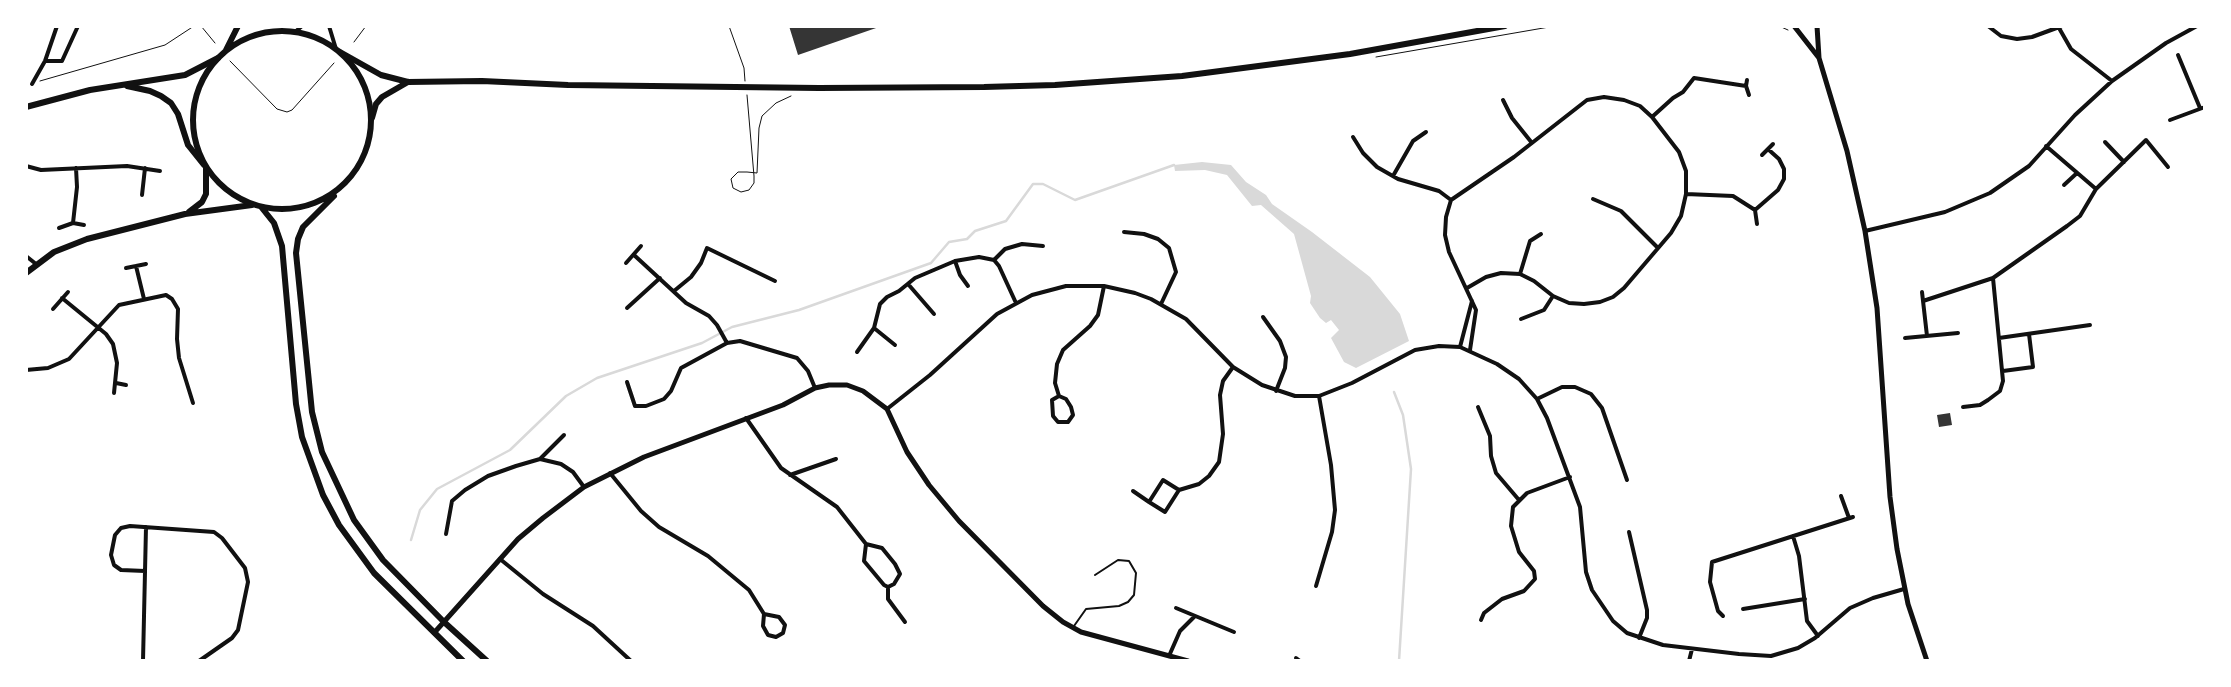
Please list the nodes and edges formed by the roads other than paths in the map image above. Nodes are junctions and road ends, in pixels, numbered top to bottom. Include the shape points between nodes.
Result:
1 (57, 26) edge
2 (78, 26) edge
3 (238, 26) edge
4 (302, 26) edge
5 (329, 26) edge
6 (1505, 26) edge
7 (1817, 26) edge
8 (1988, 26) edge
9 (2197, 26) edge
10 (2060, 27) edge
11 (1792, 29) edge
12 (292, 30) edge
13 (338, 50) junction
14 (225, 52) junction
15 (2178, 55) dead end
16 (218, 58) junction
17 (1819, 58) junction
18 (45, 61) junction
19 (1747, 80) dead end
20 (2112, 81) junction
21 (408, 82) junction
22 (32, 84) road end
23 (124, 86) junction
24 (1746, 86) junction
25 (1749, 95) dead end
26 (1503, 100) dead end
27 (26, 107) edge
28 (2202, 108) edge
29 (1652, 116) junction
30 (372, 118) junction
31 (2170, 120) dead end
32 (1426, 132) dead end
33 (1353, 137) dead end
34 (2105, 142) dead end
35 (1532, 143) junction
36 (1773, 144) dead end
37 (2046, 146) junction
38 (1769, 150) junction
39 (1762, 155) dead end
40 (2124, 162) junction
41 (26, 166) edge
42 (205, 166) junction
43 (2168, 167) dead end
44 (76, 168) junction
45 (145, 168) junction
46 (160, 170) dead end
47 (2077, 173) junction
48 (1393, 176) junction
49 (2064, 185) dead end
50 (341, 188) junction
51 (2096, 189) junction
52 (1686, 194) junction
53 (142, 195) dead end
54 (1451, 200) junction
55 (1593, 200) dead end
56 (252, 205) junction
57 (262, 208) junction
58 (1755, 210) junction
59 (186, 214) junction
60 (72, 222) junction
61 (1757, 224) dead end
62 (84, 225) dead end
63 (59, 228) dead end
64 (1865, 231) junction
65 (1124, 232) dead end
66 (1540, 234) dead end
67 (641, 246) dead end
68 (1043, 246) dead end
69 (1658, 248) junction
70 (634, 255) junction
71 (26, 256) edge
72 (994, 260) junction
73 (955, 261) junction
74 (626, 263) dead end
75 (36, 264) junction
76 (146, 264) dead end
77 (136, 266) junction
78 (126, 268) dead end
79 (26, 273) edge
80 (1520, 274) junction
81 (660, 278) junction
82 (1993, 278) junction
83 (775, 281) dead end
84 (908, 284) junction
85 (968, 286) dead end
86 (1104, 286) junction
87 (1467, 288) junction
88 (674, 291) junction
89 (68, 292) dead end
90 (1922, 292) dead end
91 (1553, 296) junction
92 (62, 298) junction
93 (144, 299) junction
94 (1472, 301) junction
95 (1924, 301) junction
96 (1016, 302) junction
97 (1161, 304) junction
98 (627, 308) dead end
99 (53, 309) dead end
100 (934, 314) dead end
101 (1263, 317) dead end
102 (1521, 319) dead end
103 (2090, 325) dead end
104 (98, 328) junction
105 (874, 328) junction
106 (1958, 333) dead end
107 (2029, 334) junction
108 (1927, 336) junction
109 (1905, 338) dead end
110 (1999, 338) junction
111 (727, 343) junction
112 (895, 345) dead end
113 (1460, 348) junction
114 (1470, 350) junction
115 (858, 352) dead end
116 (1233, 367) junction
117 (26, 370) edge
118 (2003, 371) junction
119 (627, 382) dead end
120 (116, 383) junction
121 (126, 385) dead end
122 (815, 388) junction
123 (1276, 391) junction
124 (114, 393) dead end
125 (1058, 396) junction
126 (1319, 396) junction
127 (1536, 400) junction
128 (193, 403) dead end
129 (1478, 407) dead end
130 (1963, 407) dead end
131 (888, 409) junction
132 (746, 418) junction
133 (564, 436) dead end
134 (540, 459) junction
135 (836, 459) dead end
136 (610, 473) junction
137 (790, 475) junction
138 (1570, 477) junction
139 (1628, 480) dead end
140 (584, 487) junction
141 (1179, 490) junction
142 (1133, 492) dead end
143 (1841, 496) dead end
144 (1519, 500) junction
145 (1149, 502) junction
146 (146, 526) junction
147 (1629, 532) dead end
148 (446, 534) dead end
149 (1793, 536) junction
150 (866, 544) junction
151 (500, 559) junction
152 (145, 571) junction
153 (1095, 575) dead end
154 (888, 586) junction
155 (1316, 586) dead end
156 (1904, 589) junction
157 (1805, 599) junction
158 (1176, 608) dead end
159 (1743, 609) dead end
160 (764, 614) junction
161 (1195, 616) junction
162 (1723, 616) dead end
163 (1481, 620) dead end
164 (444, 622) junction
165 (905, 622) dead end
166 (1073, 628) junction
167 (1234, 632) dead end
168 (434, 633) junction
169 (1818, 636) junction
170 (1639, 638) junction
171 (1692, 649) junction
172 (1169, 656) junction
173 (1296, 658) dead end
174 (143, 661) edge
175 (199, 661) edge
176 (464, 661) edge
177 (487, 661) edge
178 (631, 661) edge
179 (1188, 661) edge
180 (1300, 661) edge
181 (1689, 661) edge
182 (1927, 661) edge

1 - 18 street
2 - 18 street via 62,61
3 - 14 main road
4 - 12 street
5 - 13 street
6 - 21 main road via 1248,69 1055,85 819,88
7 - 17 street
8 - 10 street via 2001,36 2017,38 2032,37
9 - 20 street via 2166,43
10 - 20 street via 2071,49
11 - 17 street
12 - 13 main road
12 - 14 main road via 250,37
13 - 21 main road via 381,75
13 - 30 main road via 363,82
14 - 16 main road
15 - 28 street
16 - 23 main road via 185,75
16 - 42 main road via 202,81 193,109 194,138
17 - 64 street via 1847,151
18 - 22 street
19 - 24 street
20 - 37 street
21 - 30 main road via 382,97
23 - 27 main road via 90,90
23 - 42 main road via 150,91 170,103 178,114 188,145
24 - 25 street
24 - 29 street via 1694,78 1683,92
26 - 35 street via 1512,118
28 - 31 street
29 - 35 street via 1640,106 1624,100 1604,97 1587,100
29 - 52 street via 1679,152 1686,171
30 - 50 main road via 364,156 355,173
32 - 48 street via 1413,141
33 - 48 street via 1369,160
34 - 40 street
35 - 54 street
36 - 38 street
37 - 47 street
37 - 64 street via 2029,166 1990,193 1940,214
38 - 39 street
38 - 58 street via 1779,158 1784,180 1778,190
40 - 43 street via 2146,140
40 - 51 street
41 - 44 street via 41,170
42 - 56 main road via 226,190
42 - 59 main road via 207,186 202,202
44 - 45 street via 117,165
44 - 60 street
45 - 46 street
45 - 53 street
47 - 49 street
47 - 51 street
48 - 54 street via 1439,191
50 - 57 main road via 328,198 296,209
50 - 164 main road via 303,227 298,239 298,280 312,412 322,452 354,520 383,560
51 - 82 street via 2080,216
52 - 58 street via 1733,196
52 - 69 street via 1681,216
54 - 87 street via 1446,217 1446,244
55 - 69 street via 1621,211
56 - 57 main road
56 - 59 main road
57 - 168 main road via 274,223 282,246 296,404 312,468 335,518 354,548 374,573
58 - 61 street
59 - 75 main road via 79,241
60 - 62 street
60 - 63 street
64 - 156 street via 1877,308 1890,497
65 - 97 street via 1158,239 1168,248 1176,272
66 - 80 street via 1530,241
67 - 70 street
68 - 72 street via 1022,244 1006,249
69 - 91 street via 1613,297 1584,304 1569,303
70 - 74 street
70 - 81 street
71 - 75 street
72 - 73 street via 979,257
72 - 96 street
73 - 84 street
73 - 85 street
75 - 79 main road
76 - 77 street
77 - 78 street
77 - 93 street
80 - 87 street via 1486,277
80 - 91 street
81 - 88 street
81 - 98 street
82 - 95 street
82 - 110 street
83 - 88 street via 707,248 691,277
84 - 100 street
84 - 105 street via 880,304
86 - 96 street via 1059,288
86 - 97 street via 1135,292
86 - 125 street via 1098,315 1063,350 1057,364 1055,383
87 - 94 street
88 - 111 street via 709,316
89 - 92 street
90 - 95 street
91 - 102 street via 1544,310
92 - 99 street
92 - 104 street
93 - 104 street via 116,307
93 - 128 street via 166,296 177,306 179,358
94 - 113 street
94 - 114 street via 1476,310
95 - 108 street
96 - 131 street via 980,328
97 - 116 street via 1186,319
101 - 123 street via 1280,340 1286,357
103 - 107 street
104 - 117 street via 70,359 48,368
104 - 120 street via 110,339 115,350 118,363
105 - 112 street
105 - 115 street
106 - 108 street
107 - 110 street
107 - 118 street via 2033,367
108 - 109 street
110 - 118 street
111 - 119 street via 681,368 664,399 646,406 635,406
111 - 122 street via 755,344 797,358 808,371
113 - 114 street
113 - 126 street via 1439,346 1415,350 1352,383
114 - 127 street via 1519,379
116 - 123 street
116 - 141 street via 1223,381 1220,395 1223,434 1219,462 1199,484
118 - 130 street via 2000,391 1980,405
120 - 121 street
120 - 124 street
122 - 131 street via 829,384 855,387
122 - 132 street via 783,405
123 - 126 street via 1295,396
125 - 125 street via 1066,399 1072,407 1073,415 1068,422 1058,422 1052,416 1052,400
126 - 155 street via 1335,510
127 - 138 street via 1547,418
127 - 139 street via 1562,386 1591,394 1602,408
129 - 144 street via 1490,436 1496,473
131 - 166 street via 907,452 959,521 1043,606
132 - 136 street
132 - 137 street via 781,468
133 - 134 street
134 - 140 street via 561,464 573,472
134 - 148 street via 488,476 465,490 452,501
135 - 137 street
136 - 140 street
136 - 160 street via 628,497 659,527 731,573 749,590
137 - 150 street via 837,507
138 - 144 street
138 - 170 street via 1580,507 1586,572 1592,590 1613,621
140 - 151 street via 543,518
141 - 145 street via 1163,480
141 - 145 street via 1165,512
142 - 145 street
143 - 149 street via 1851,518
144 - 163 street via 1513,507 1512,526 1519,552 1534,571 1535,579 1524,591 1502,599 1484,613
146 - 152 street
146 - 152 street via 125,526 117,531 111,555 117,568
146 - 175 street via 214,532 247,572 248,582 238,630 232,638
147 - 170 street via 1647,610
149 - 157 street
149 - 162 street via 1712,562 1710,582 1718,611
150 - 154 street via 864,562
150 - 154 street via 882,548 899,570 898,579
151 - 164 street
151 - 178 street via 543,594 593,626
152 - 174 street
153 - 166 lane via 1118,560 1129,561 1136,573 1134,595 1119,606 1086,609
154 - 165 street via 888,599
156 - 169 street via 1850,608
156 - 182 street
157 - 159 street
157 - 169 street via 1807,621
158 - 161 street
160 - 160 street via 779,617 785,625 783,633 776,637 768,635 763,626
161 - 167 street
161 - 172 street via 1180,631
164 - 168 street
164 - 177 main road
166 - 172 street
168 - 176 main road
169 - 171 street via 1798,648 1771,656
170 - 171 street
171 - 181 street
172 - 179 street
173 - 180 street

